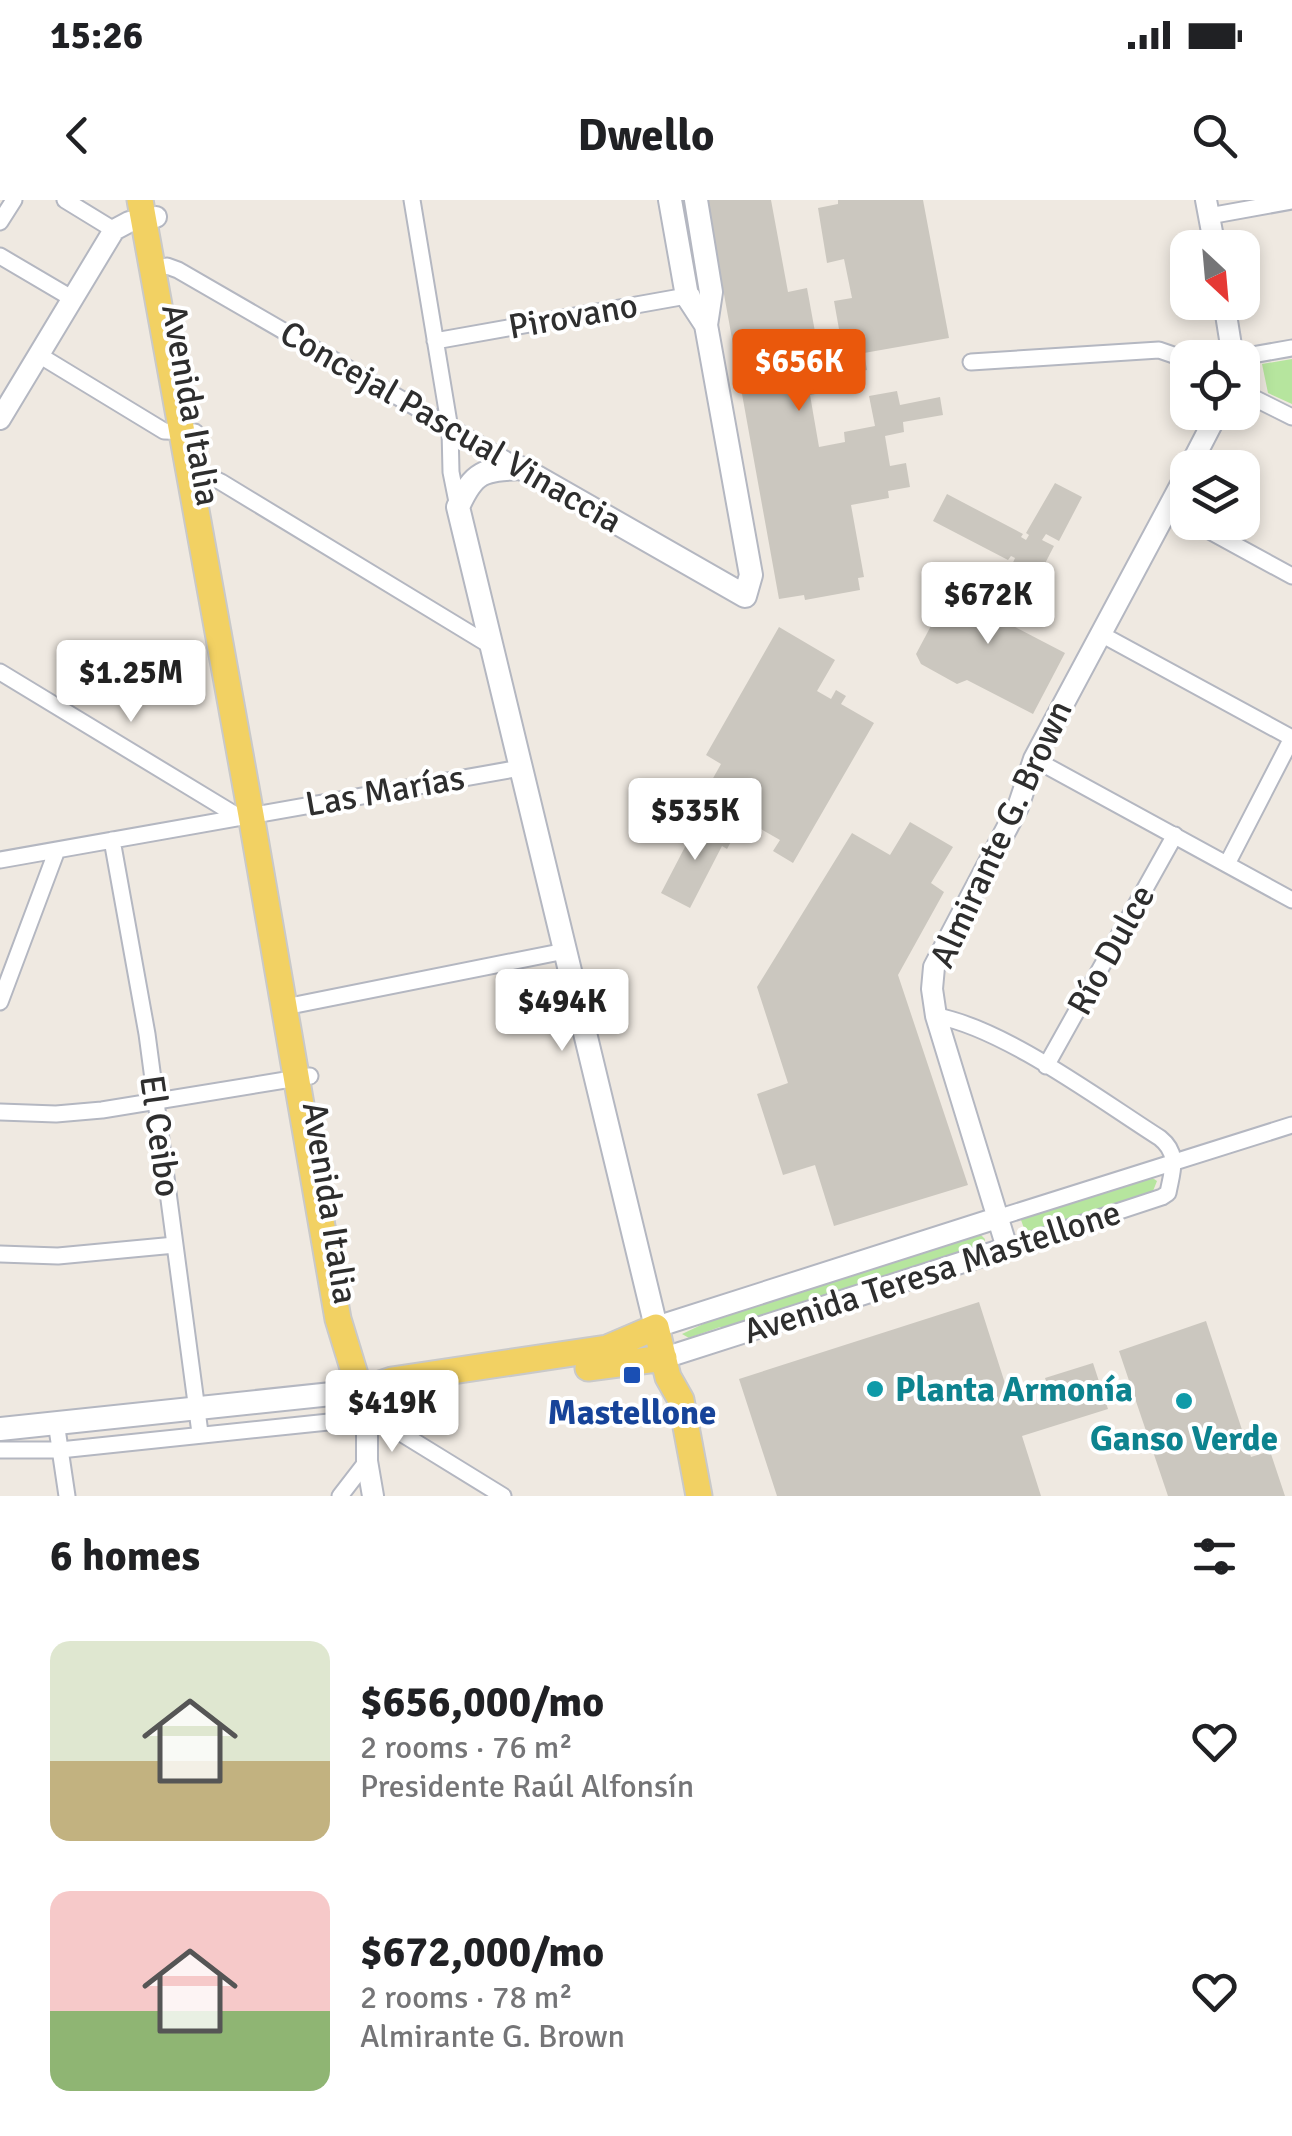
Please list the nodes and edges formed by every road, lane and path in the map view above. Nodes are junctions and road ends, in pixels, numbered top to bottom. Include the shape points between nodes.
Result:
1 (14, 200) edge
2 (65, 200) edge
3 (412, 200) edge
4 (670, 200) edge
5 (696, 200) edge
6 (1292, 202) edge
7 (1208, 208) edge
8 (148, 209) edge
9 (0, 222) edge
10 (114, 230) junction
11 (0, 256) edge
12 (160, 268) junction
13 (711, 292) junction
14 (687, 296) junction
15 (73, 299) junction
16 (706, 325) junction
17 (435, 341) junction
18 (1292, 348) edge
19 (39, 354) junction
20 (1170, 354) edge
21 (1260, 354) edge
22 (971, 362) dead end
23 (1260, 401) edge
24 (1292, 417) edge
25 (0, 419) edge
26 (450, 429) junction
27 (188, 433) junction
28 (521, 468) junction
29 (196, 474) junction
30 (1170, 504) edge
31 (458, 507) junction
32 (1168, 508) joint
33 (1225, 540) edge
34 (1292, 576) edge
35 (1099, 633) junction
36 (491, 646) junction
37 (2, 679) edge
38 (1292, 738) edge
39 (1034, 760) junction
40 (520, 768) junction
41 (252, 815) junction
42 (1175, 835) junction
43 (112, 840) junction
44 (57, 850) junction
45 (0, 860) edge
46 (1227, 864) junction
47 (1292, 900) edge
48 (564, 951) junction
49 (0, 1002) edge
50 (291, 1006) junction
51 (936, 1016) junction
52 (1046, 1066) junction
53 (304, 1077) junction
54 (156, 1103) junction
55 (0, 1112) edge
56 (1292, 1125) edge
57 (1175, 1162) junction
58 (997, 1218) junction
59 (175, 1245) junction
60 (1007, 1248) junction
61 (0, 1254) edge
62 (656, 1327) junction
63 (666, 1368) junction
64 (360, 1391) junction
65 (196, 1406) junction
66 (367, 1418) junction
67 (56, 1422) junction
68 (0, 1429) edge
69 (200, 1433) junction
70 (0, 1450) edge
71 (60, 1450) junction
72 (367, 1461) junction
73 (67, 1496) edge
74 (340, 1496) edge
75 (373, 1496) edge
76 (503, 1496) edge
77 (683, 1496) edge
78 (700, 1496) edge

1 - 9 street
2 - 10 street
3 - 17 street
4 - 14 main road
5 - 13 main road
6 - 7 street
8 - 10 street
8 - 12 main road, Avenida Italia
10 - 15 street
11 - 15 street
12 - 26 street, Concejal Pascual Vinaccia via 187,274
12 - 27 main road, Avenida Italia
13 - 14 street, Pirovano
13 - 16 main road
14 - 16 main road
14 - 17 street, Pirovano
15 - 19 street
16 - 28 main road, Concejal Pascual Vinaccia via 751,575 746,596
17 - 26 street
18 - 21 street
19 - 25 street
19 - 27 street via 164,431
20 - 22 street
23 - 24 street
26 - 28 street, Concejal Pascual Vinaccia
26 - 31 street
27 - 29 main road, Avenida Italia
28 - 31 main road via 476,476
29 - 36 street
29 - 41 main road, Avenida Italia
30 - 32 street, Almirante G. Brown
31 - 36 main road
32 - 35 street, Almirante G. Brown
33 - 34 street
35 - 38 street
35 - 39 street, Almirante G. Brown
36 - 40 main road
37 - 41 street
38 - 46 street
39 - 42 street
39 - 51 street, Almirante G. Brown via 1018,807 934,967
40 - 41 street, Las Marías
40 - 48 main road
41 - 43 street, Las Marías
41 - 50 main road, Avenida Italia
42 - 46 street
42 - 52 street, Río Dulce
43 - 44 street, Las Marías
43 - 54 street, El Ceibo
44 - 45 street, Las Marías
44 - 49 street
46 - 47 street
48 - 50 street
48 - 62 main road
50 - 53 main road, Avenida Italia
51 - 52 street via 968,1023
51 - 58 street, Almirante G. Brown
52 - 57 street via 1171,1146
53 - 54 street
53 - 64 main road, Avenida Italia
54 - 55 street via 56,1114
54 - 59 street, El Ceibo
56 - 57 street, Avenida Teresa Mastellone
57 - 58 street, Avenida Teresa Mastellone
57 - 60 street, Avenida Teresa Mastellone via 1162,1198
58 - 60 street, Almirante G. Brown
58 - 62 street, Avenida Teresa Mastellone
59 - 61 street
59 - 65 street, El Ceibo
60 - 63 street, Avenida Teresa Mastellone
62 - 63 main road
62 - 64 main road via 608,1348 392,1380
63 - 64 main road via 395,1394
63 - 77 main road
63 - 78 main road via 681,1400
64 - 65 main road
64 - 66 main road
65 - 67 main road
65 - 69 street, El Ceibo
66 - 69 street
66 - 72 street
66 - 76 street
67 - 68 main road
67 - 71 street
69 - 71 street
70 - 71 street
71 - 73 street
72 - 74 street
72 - 75 street

